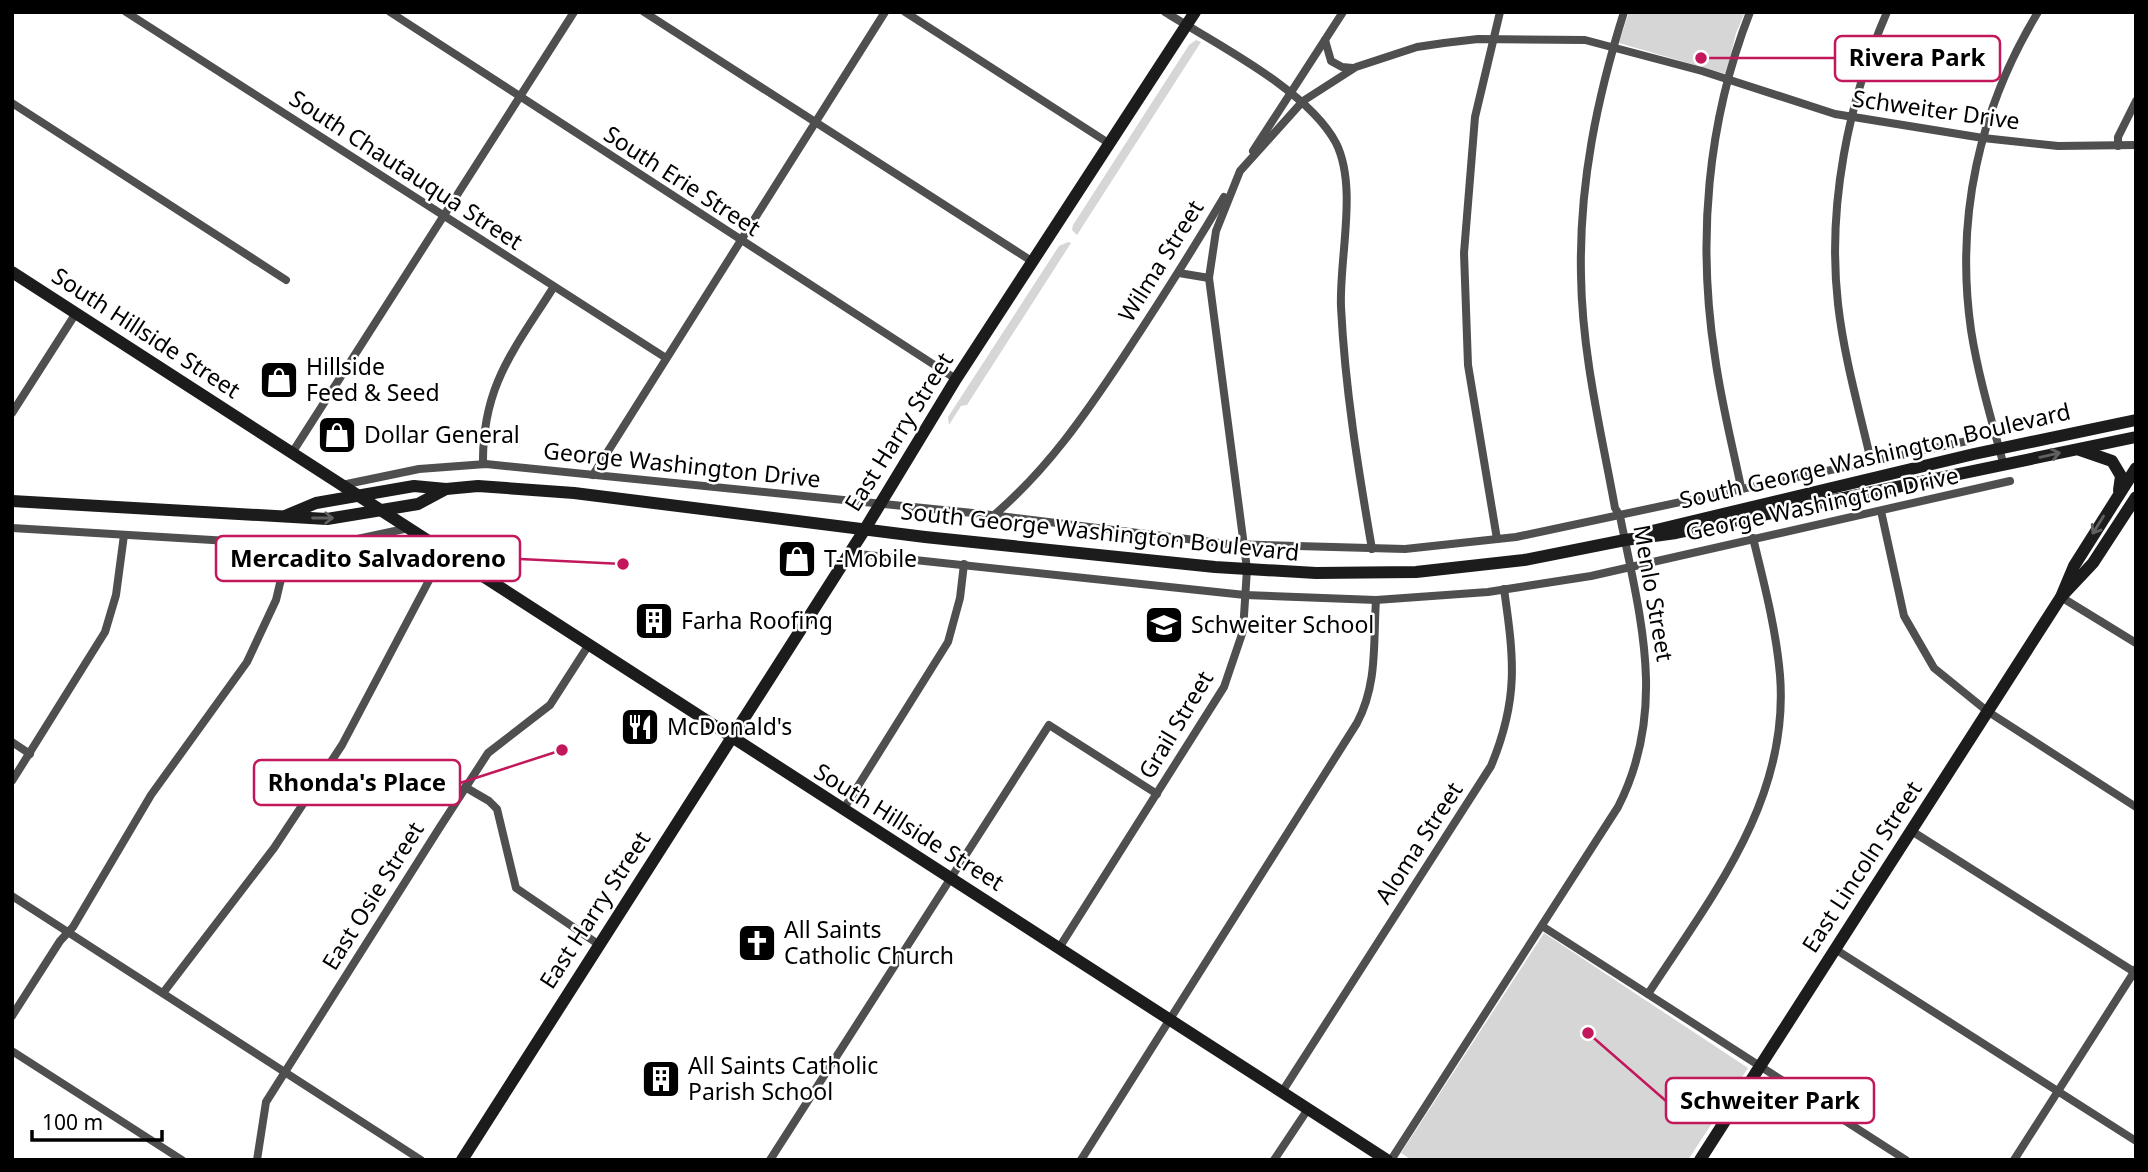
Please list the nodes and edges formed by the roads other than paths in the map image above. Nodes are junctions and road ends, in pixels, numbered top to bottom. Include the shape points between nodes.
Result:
1 (126, 12) edge
2 (390, 12) edge
3 (574, 12) edge
4 (644, 12) edge
5 (885, 12) edge
6 (905, 12) edge
7 (1165, 12) edge
8 (1195, 12) edge
9 (1343, 12) edge
10 (1500, 12) edge
11 (1624, 12) edge
12 (1750, 12) edge
13 (1888, 12) edge
14 (2038, 12) edge
15 (1186, 26) junction
16 (1326, 36) junction
17 (1494, 39) junction
18 (1613, 48) junction
19 (1356, 67) junction
20 (1728, 79) junction
21 (1290, 92) junction
22 (519, 98) junction
23 (1303, 101) junction
24 (2136, 101) edge
25 (12, 103) edge
26 (1850, 117) junction
27 (815, 122) junction
28 (1983, 138) junction
29 (1110, 145) junction
30 (2136, 145) edge
31 (2118, 146) junction
32 (1240, 171) junction
33 (443, 217) junction
34 (740, 240) junction
35 (1033, 262) junction
36 (12, 272) edge
37 (1179, 273) junction
38 (1209, 278) junction
39 (286, 279) dead end
40 (553, 288) junction
41 (76, 313) junction
42 (666, 358) junction
43 (956, 379) junction
44 (12, 413) edge
45 (2136, 420) edge
46 (2136, 437) edge
47 (1972, 440) dead end
48 (1999, 449) junction
49 (2076, 449) junction
50 (292, 453) junction
51 (1871, 461) junction
52 (483, 464) junction
53 (2004, 466) junction
54 (2136, 468) edge
55 (593, 475) junction
56 (2011, 481) dead end
57 (342, 485) junction
58 (1741, 487) junction
59 (446, 489) junction
60 (2119, 493) junction
61 (360, 496) junction
62 (2136, 497) edge
63 (12, 501) edge
64 (879, 506) junction
65 (382, 510) junction
66 (1881, 511) junction
67 (285, 516) junction
68 (993, 516) junction
69 (1620, 516) junction
70 (409, 527) junction
71 (12, 528) edge
72 (865, 529) junction
73 (124, 535) junction
74 (1753, 538) junction
75 (1497, 539) junction
76 (1625, 540) junction
77 (229, 541) dead end
78 (1244, 544) junction
79 (1371, 549) junction
80 (444, 552) junction
81 (849, 553) junction
82 (964, 565) junction
83 (1630, 567) junction
84 (1247, 569) junction
85 (1504, 589) junction
86 (1245, 595) junction
87 (2061, 597) junction
88 (1376, 600) junction
89 (2136, 643) edge
90 (588, 646) junction
91 (1987, 711) junction
92 (731, 738) junction
93 (12, 742) edge
94 (30, 754) junction
95 (12, 782) edge
96 (466, 787) junction
97 (1157, 794) junction
98 (2136, 807) edge
99 (843, 810) junction
100 (1910, 831) junction
101 (950, 877) junction
102 (12, 896) edge
103 (1542, 926) junction
104 (68, 932) junction
105 (598, 944) junction
106 (1059, 948) junction
107 (1835, 949) junction
108 (2135, 971) edge
109 (163, 993) junction
110 (1648, 995) junction
111 (12, 1016) edge
112 (1171, 1020) junction
113 (12, 1051) edge
114 (1760, 1066) junction
115 (284, 1071) junction
116 (2058, 1091) junction
117 (1282, 1092) junction
118 (1308, 1109) junction
119 (2136, 1141) edge
120 (182, 1160) edge
121 (257, 1160) edge
122 (421, 1160) edge
123 (462, 1160) edge
124 (770, 1160) edge
125 (1081, 1160) edge
126 (1274, 1160) edge
127 (1389, 1160) edge
128 (1700, 1160) edge
129 (1906, 1160) edge
130 (2014, 1160) edge

1 - 33 street, South Chautauqua Street
2 - 22 street, South Erie Street
3 - 22 street
4 - 27 street
5 - 27 street
6 - 29 street
7 - 15 street
8 - 15 street, East Harry Street
9 - 16 street, Wilma Street
10 - 17 street
11 - 18 street, Menlo Street
12 - 20 street
13 - 26 street
14 - 28 street via 2015,50
15 - 21 street
15 - 29 street, East Harry Street
16 - 19 street via 1325,49 1331,61
16 - 21 street, Wilma Street
17 - 18 street, Schweiter Drive via 1585,40
17 - 19 street, Schweiter Drive via 1418,47
17 - 75 street via 1475,117 1464,253 1468,365
18 - 20 street, Schweiter Drive
18 - 69 street, Menlo Street via 1598,99 1584,187 1581,275 1587,354
19 - 23 street, Schweiter Drive
20 - 26 street, Schweiter Drive
20 - 58 street via 1712,147 1706,230 1715,356
21 - 23 street
21 - 32 street, Wilma Street
22 - 33 street
22 - 34 street, South Erie Street
23 - 32 street, Schweiter Drive
23 - 79 street via 1336,144 1345,182 1341,304 1350,421
24 - 31 street
25 - 39 street
26 - 28 street, Schweiter Drive
26 - 51 street via 1835,230 1838,302
27 - 34 street
27 - 35 street
28 - 31 street, Schweiter Drive via 2058,146
28 - 48 street via 1969,197 1966,276 1971,332
29 - 35 street, East Harry Street
30 - 31 street, Schweiter Drive
32 - 37 street, Wilma Street
32 - 38 street, Grail Street via 1216,231
33 - 40 street, South Chautauqua Street
33 - 50 street
34 - 42 street
34 - 43 street, South Erie Street
35 - 43 street, East Harry Street
36 - 41 street, South Hillside Street
37 - 38 street
37 - 68 street, Wilma Street via 1066,441
38 - 78 street, Grail Street
40 - 42 street, South Chautauqua Street
40 - 52 street via 491,393 482,436
41 - 44 street
41 - 50 street, South Hillside Street
42 - 55 street
43 - 64 street, East Harry Street
45 - 48 street, South George Washington Boulevard
46 - 49 street, South George Washington Boulevard
47 - 51 street, George Washington Drive
48 - 53 street
48 - 76 street, South George Washington Boulevard via 1676,522
53 -> 49 street, South George Washington Boulevard
49 - 60 street via 2112,461 2120,476
50 - 57 street, South Hillside Street
51 - 58 street, George Washington Drive
52 - 55 street, George Washington Drive
52 - 57 street, George Washington Drive
53 - 76 street, South George Washington Boulevard
54 - 60 street, East Lincoln Street
55 - 64 street, George Washington Drive
56 - 66 street, George Washington Drive
57 - 61 street, South Hillside Street
58 - 69 street, George Washington Drive
59 - 61 street, South George Washington Boulevard via 414,486
59 - 65 street, South George Washington Boulevard via 418,504
59 - 72 street, South George Washington Boulevard via 478,486 574,494
60 -> 87 street, East Lincoln Street via 2074,566
61 - 65 street, South Hillside Street
61 - 67 street, South George Washington Boulevard via 316,503
62 - 87 street, East Lincoln Street via 2093,563
63 - 67 street, South George Washington Boulevard
64 - 68 street, George Washington Drive
64 - 72 street, East Harry Street
67 -> 65 street, South George Washington Boulevard via 327,519
65 - 70 street, South Hillside Street
66 - 74 street, George Washington Drive
66 - 91 street via 1904,616 1915,640 1944,678
68 - 78 street, George Washington Drive
69 - 75 street, George Washington Drive
69 - 76 street, Menlo Street
70 - 80 street, South Hillside Street
70 - 104 street via 287,554 276,600 247,662 150,795
71 - 73 street
72 - 81 street, East Harry Street
72 - 84 street, South George Washington Boulevard
73 - 77 street
73 - 94 street via 116,595 105,632
74 - 83 street, George Washington Drive
74 - 110 street via 1780,675 1772,771 1749,833 1730,868
75 - 79 street, George Washington Drive
76 - 83 street, Menlo Street
76 - 84 street, South George Washington Boulevard via 1524,560 1416,572
78 - 79 street, George Washington Drive
78 - 84 street, Grail Street
80 - 90 street, South Hillside Street
80 - 109 street via 342,745 274,848
81 - 82 street, George Washington Drive
81 - 92 street, East Harry Street
82 - 86 street, George Washington Drive
82 - 99 street via 948,642
83 - 85 street, George Washington Drive
83 - 103 street, Menlo Street via 1648,676 1639,751 1618,807
84 - 86 street, Grail Street
85 - 88 street, George Washington Drive
85 - 117 street, Aloma Street via 1514,688 1491,766
86 - 88 street, George Washington Drive
86 - 97 street, Grail Street via 1243,631 1224,687
87 - 89 street
87 - 91 street, East Lincoln Street
88 - 112 street via 1374,671 1367,704
90 - 92 street, South Hillside Street
90 - 96 street, East Osie Street via 550,705 488,752
91 - 98 street
91 - 100 street, East Lincoln Street
92 - 99 street, South Hillside Street
92 - 105 street, East Harry Street
93 - 94 street
94 - 95 street
96 - 105 street via 497,809 516,888
96 - 115 street, East Osie Street
97 - 101 street via 1049,725
97 - 106 street, Grail Street
99 - 101 street, South Hillside Street
100 - 107 street, East Lincoln Street
100 - 108 street
101 - 106 street, South Hillside Street
101 - 124 street
102 - 104 street
103 - 110 street
103 - 127 street, Menlo Street
104 - 109 street
104 - 111 street
105 - 123 street, East Harry Street
106 - 112 street, South Hillside Street
107 - 114 street, East Lincoln Street
107 - 116 street
108 - 116 street
109 - 115 street
110 - 114 street
112 - 117 street, South Hillside Street
112 - 125 street
113 - 120 street
114 - 128 street, East Lincoln Street
114 - 129 street
115 - 121 street, East Osie Street via 266,1102
115 - 122 street
116 - 119 street
116 - 130 street
117 - 118 street, South Hillside Street
118 - 126 street
118 - 127 street, South Hillside Street

